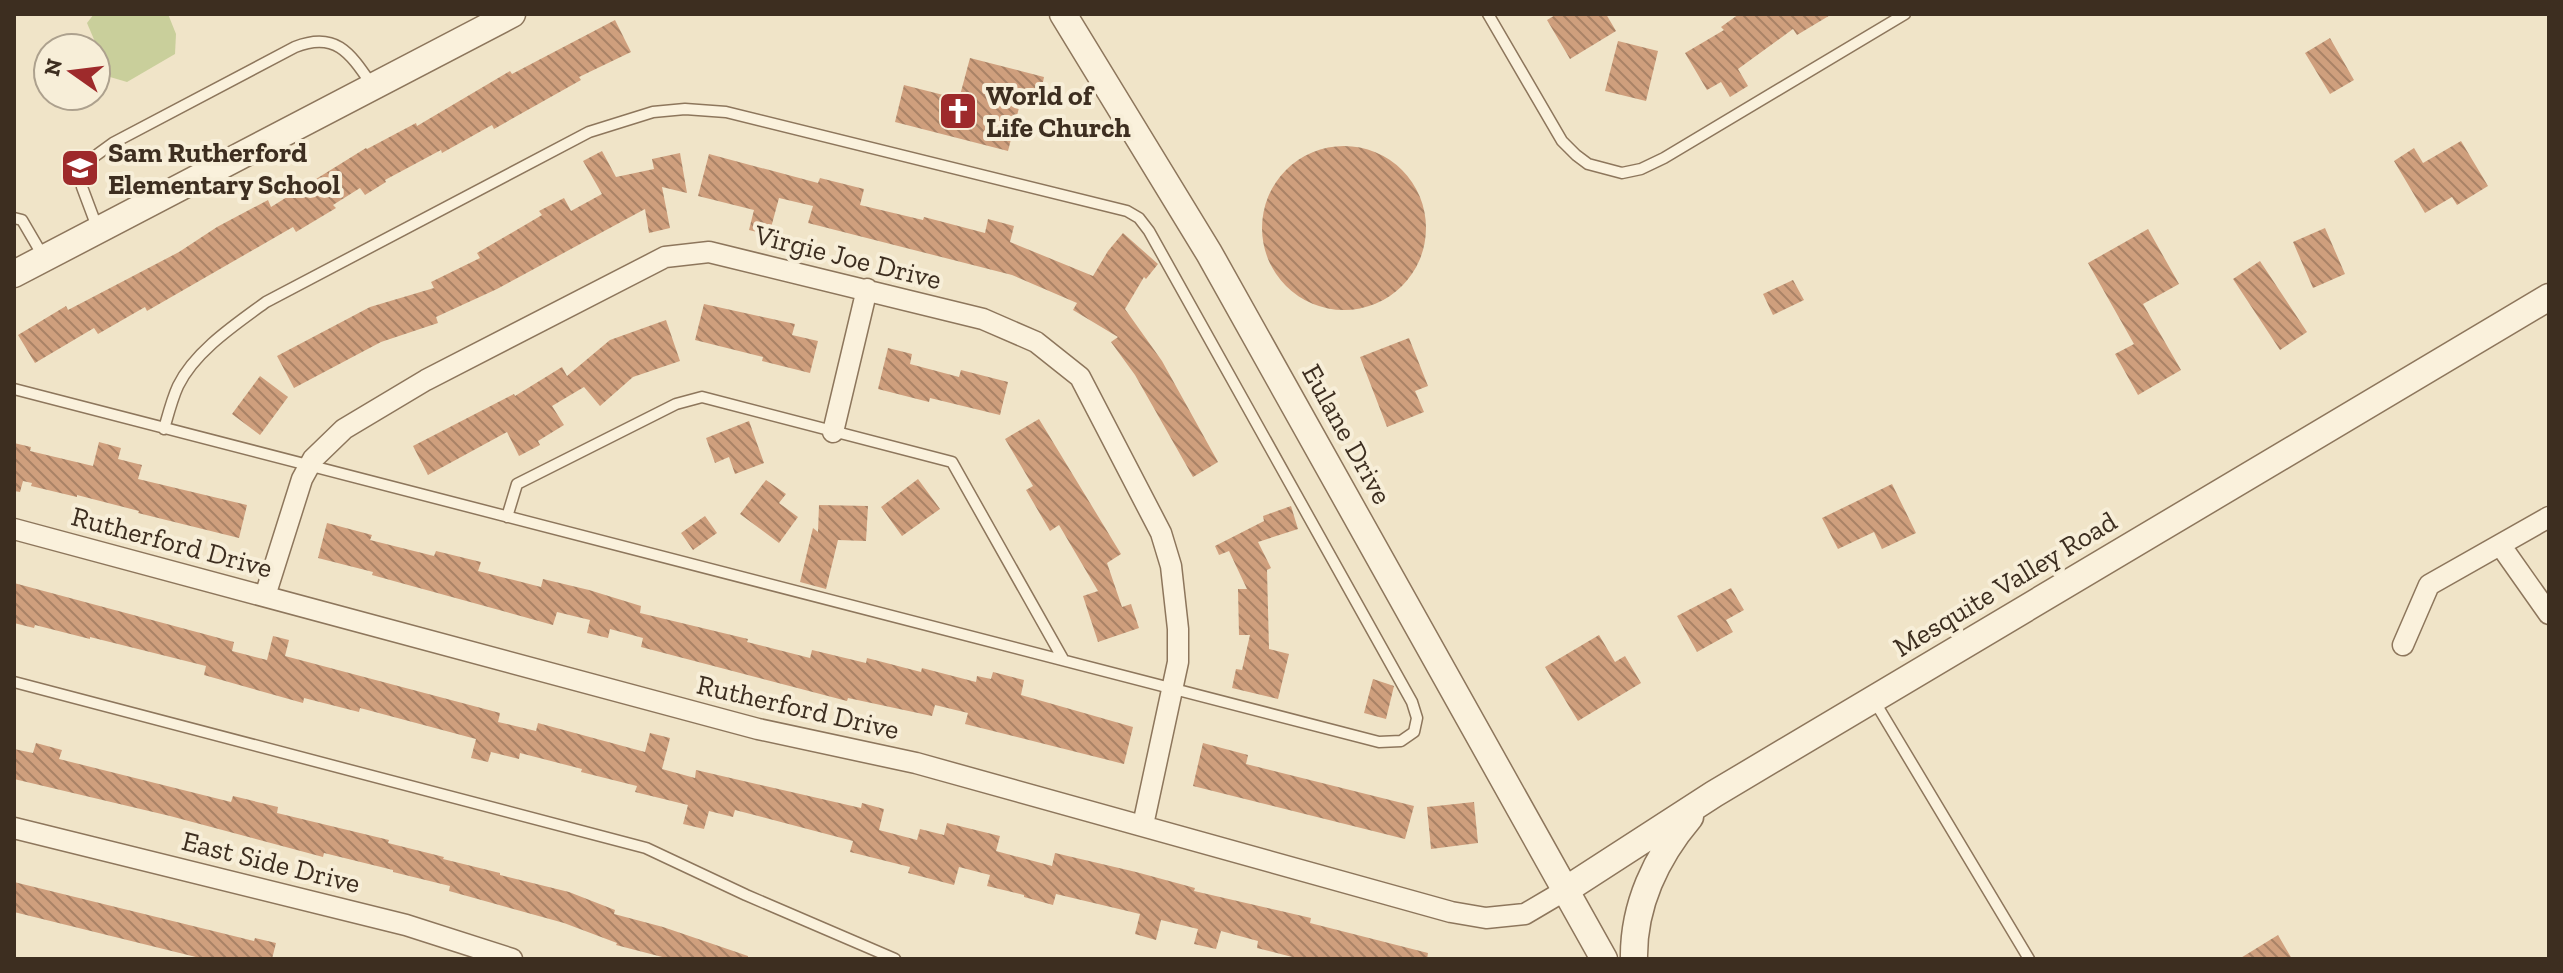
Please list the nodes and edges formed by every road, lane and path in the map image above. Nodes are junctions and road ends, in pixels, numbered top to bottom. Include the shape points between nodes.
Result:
1 (512, 14) edge
2 (1063, 14) edge
3 (1488, 14) edge
4 (1905, 14) edge
5 (373, 87) junction
6 (14, 218) edge
7 (98, 230) junction
8 (44, 258) junction
9 (14, 274) edge
10 (867, 289) junction
11 (2549, 297) edge
12 (14, 389) edge
13 (164, 429) junction
14 (833, 432) junction
15 (309, 467) junction
16 (507, 517) junction
17 (2549, 517) edge
18 (14, 529) edge
19 (2501, 546) junction
20 (265, 596) junction
21 (2549, 614) edge
22 (2403, 645) dead end
23 (1063, 659) junction
24 (14, 682) edge
25 (1172, 687) junction
26 (1874, 700) junction
27 (1706, 800) junction
28 (1143, 825) junction
29 (14, 828) edge
30 (1564, 891) junction
31 (512, 959) edge
32 (895, 959) edge
33 (1604, 959) edge
34 (1634, 959) edge
35 (2029, 959) edge

1 - 5 street
2 - 30 street, Eulane Drive via 1209,253
3 - 4 lane via 1562,141 1588,164 1622,173 1664,158
5 - 7 street
5 - 7 lane via 336,43 313,40 239,75 91,159 82,187
6 - 8 lane via 22,220
7 - 8 street
8 - 9 street
10 - 14 street
10 - 15 street, Virgie Joe Drive via 709,252 665,257 426,380 344,429
10 - 25 street, Virgie Joe Drive via 983,319 1036,342 1080,377 1161,533 1171,566 1178,629
11 - 26 street, Mesquite Valley Road
12 - 13 lane
13 - 15 lane
13 - 25 lane via 179,385 197,359 266,302 589,132 653,112 726,112 1127,211 1149,231 1417,718 1414,732 1401,741 1379,742
14 - 16 lane via 702,397 676,404 517,484
14 - 23 lane via 952,462
15 - 16 lane
15 - 20 street, Virgie Joe Drive
16 - 23 lane
17 - 19 street
18 - 20 street, Rutherford Drive
19 - 21 street
19 - 22 street via 2429,585
20 - 28 street, Rutherford Drive via 758,729 916,763
23 - 25 lane
24 - 32 lane via 646,848
25 - 28 street, Virgie Joe Drive
26 - 27 street, Mesquite Valley Road
26 - 35 lane
27 - 30 street, Mesquite Valley Road
27 - 34 street via 1652,873 1634,937
28 - 30 street, Rutherford Drive via 1486,918 1525,914
29 - 31 street, East Side Drive via 406,925
30 - 33 street

